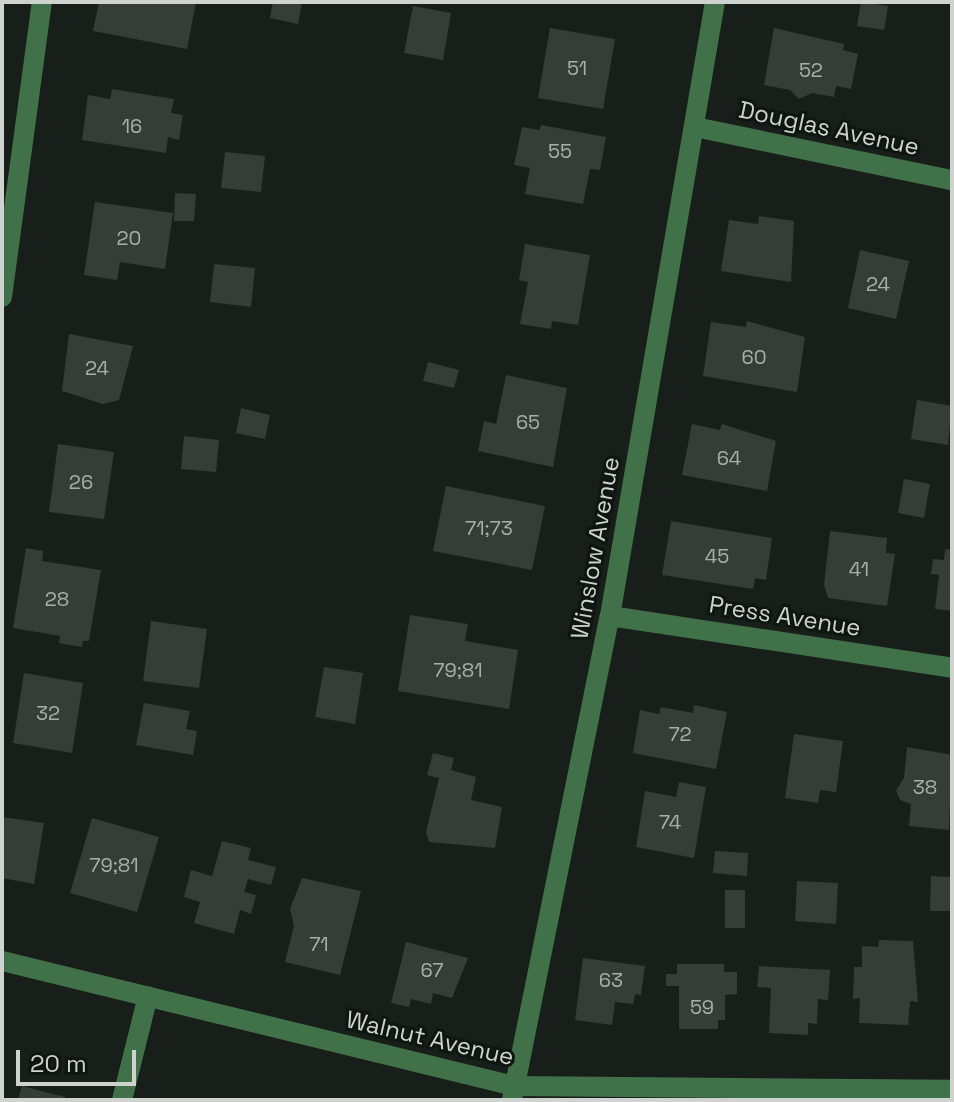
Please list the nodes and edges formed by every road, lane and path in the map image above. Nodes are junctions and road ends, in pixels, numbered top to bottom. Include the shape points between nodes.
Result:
1 (42, 2) edge
2 (715, 2) edge
3 (695, 127) junction
4 (952, 180) edge
5 (2, 297) edge
6 (610, 616) junction
7 (952, 668) edge
8 (2, 961) edge
9 (148, 996) junction
10 (952, 1090) edge
11 (513, 1093) edge
12 (122, 1100) edge

1 - 5 street
2 - 3 street, Winslow Avenue
3 - 4 street, Douglas Avenue
3 - 6 street, Winslow Avenue
6 - 7 street, Press Avenue
6 - 11 street, Winslow Avenue
8 - 9 street, Walnut Avenue
9 - 11 street, Walnut Avenue
9 - 12 street
10 - 11 street, Walnut Avenue

